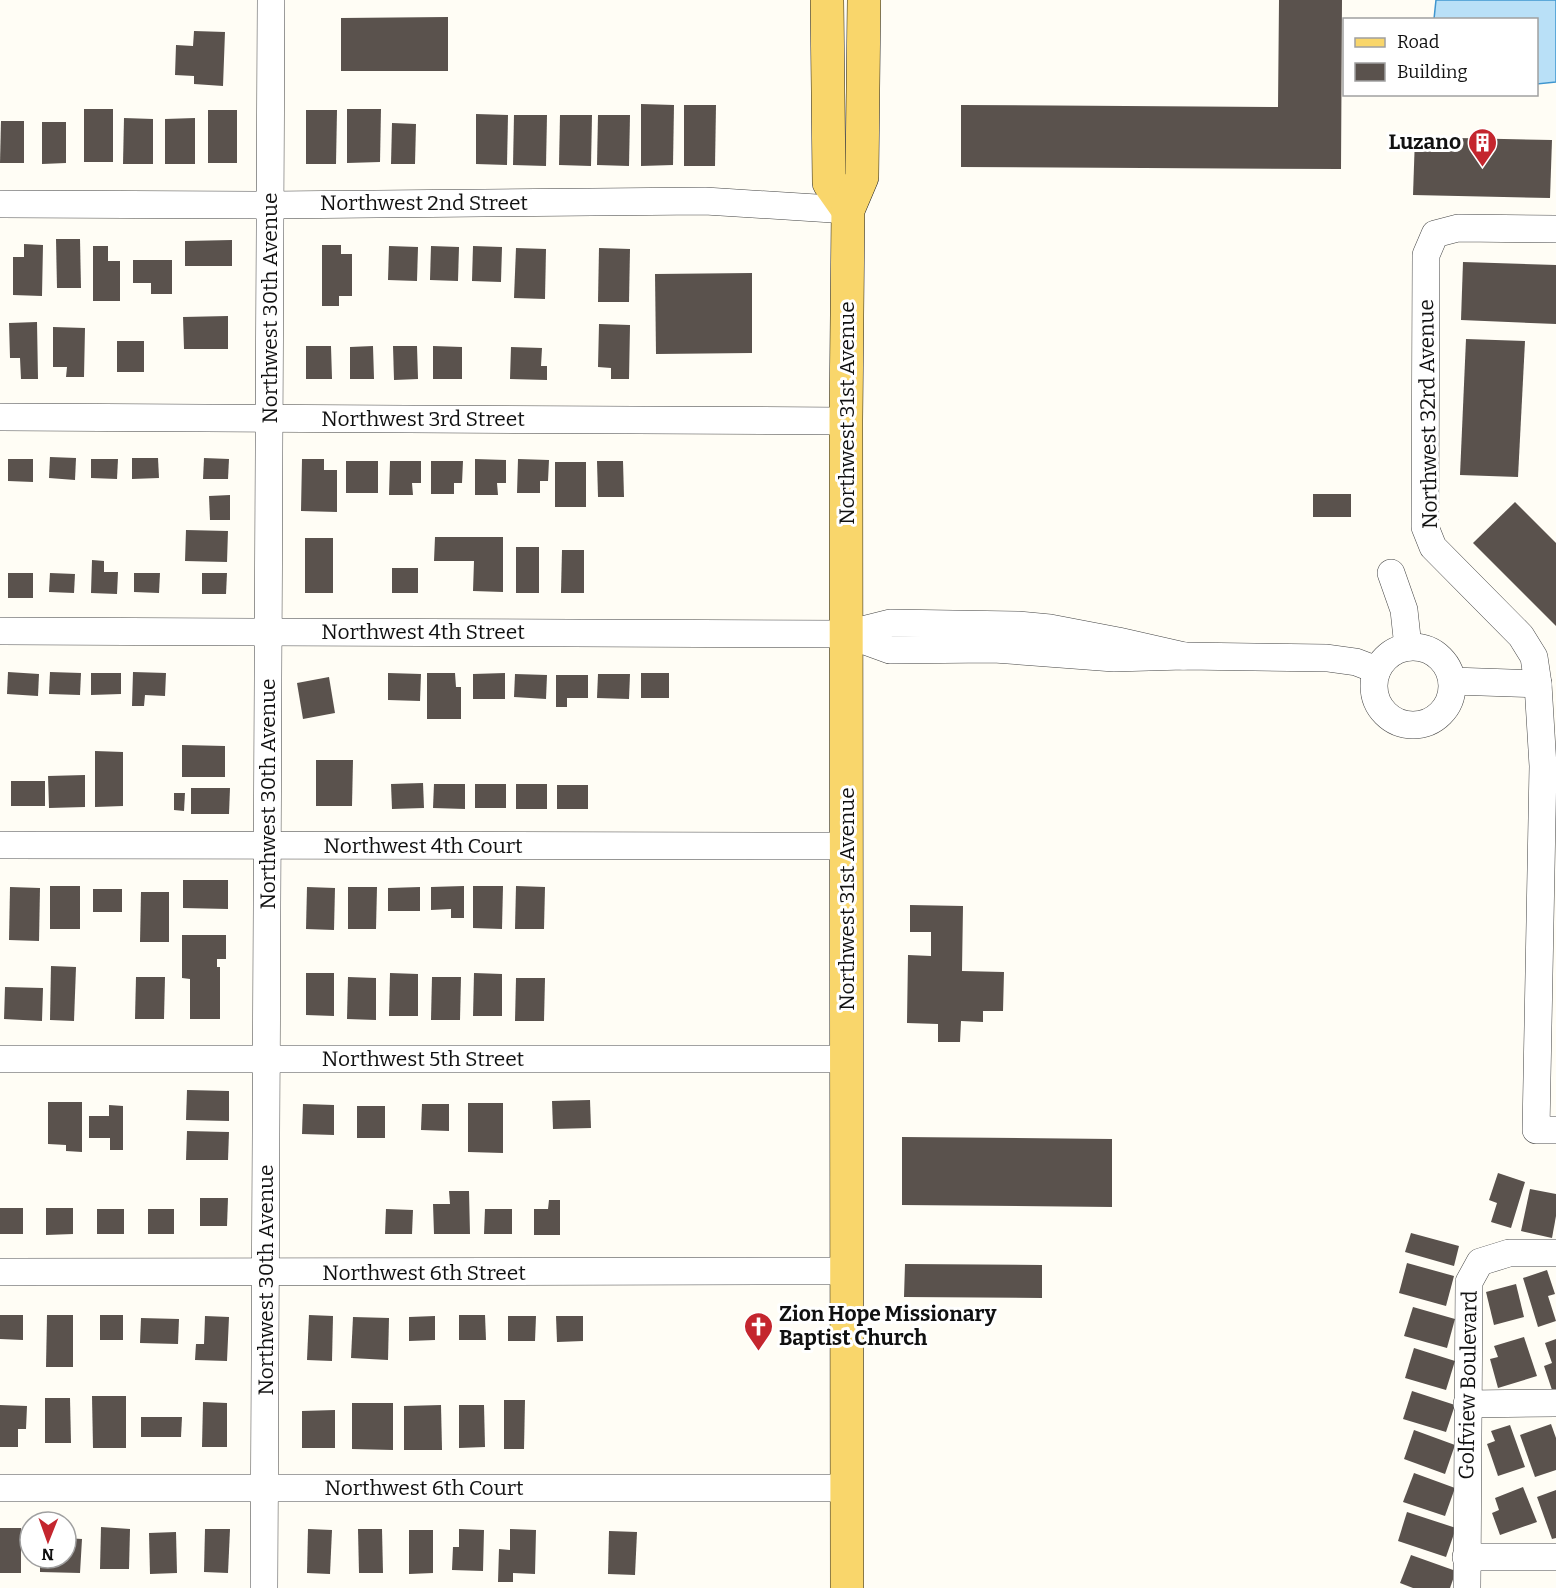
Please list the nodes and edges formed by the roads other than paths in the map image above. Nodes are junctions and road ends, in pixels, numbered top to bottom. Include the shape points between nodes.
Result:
1 (271, 0) edge
2 (827, 0) edge
3 (864, 0) edge
4 (0, 204) edge
5 (270, 205) junction
6 (848, 210) junction
7 (1556, 229) edge
8 (0, 417) edge
9 (270, 418) junction
10 (846, 421) junction
11 (1391, 573) dead end
12 (0, 630) edge
13 (268, 631) junction
14 (846, 634) junction
15 (1408, 647) junction
16 (1377, 670) junction
17 (1452, 681) junction
18 (1538, 684) junction
19 (1549, 766) edge
20 (0, 845) edge
21 (267, 846) junction
22 (847, 846) junction
23 (0, 1059) edge
24 (268, 1059) junction
25 (847, 1059) junction
26 (1546, 1130) edge
27 (1556, 1253) edge
28 (847, 1271) junction
29 (0, 1272) edge
30 (266, 1273) junction
31 (1556, 1403) edge
32 (1467, 1404) junction
33 (0, 1488) edge
34 (265, 1488) junction
35 (847, 1488) junction
36 (1466, 1557) junction
37 (1556, 1557) edge
38 (264, 1588) edge
39 (847, 1588) edge
40 (1467, 1588) edge

1 - 5 street, Northwest 30th Avenue
2 - 6 main road via 829,183
3 - 6 main road, Northwest 31st Avenue via 862,177
4 - 5 street, Northwest 2nd Street
5 - 6 street, Northwest 2nd Street via 705,201
5 - 9 street, Northwest 30th Avenue
6 - 10 main road, Northwest 31st Avenue
7 - 18 street, Northwest 32rd Avenue via 1458,228 1436,234 1426,255 1425,526 1433,547 1521,636 1534,657
8 - 9 street, Northwest 3rd Street
9 - 10 street, Northwest 3rd Street
9 - 13 street, Northwest 30th Avenue
10 - 14 main road, Northwest 31st Avenue
11 - 15 street via 1404,610
12 - 13 street, Northwest 4th Street
13 - 14 street, Northwest 4th Street
13 - 21 street, Northwest 30th Avenue
14 - 16 street, Northwest 4th Street via 890,650 993,649 1114,658 1341,659
14 - 22 main road, Northwest 31st Avenue
15 - 16 street via 1384,658
15 - 17 street via 1433,652 1449,669
16 - 17 street via 1374,689 1381,708 1402,724 1422,723 1440,714 1450,699
17 - 18 street
18 - 19 street, Northwest 32rd Avenue
19 - 26 street, Northwest 32rd Avenue
20 - 21 street, Northwest 4th Court
21 - 22 street, Northwest 4th Court
21 - 24 street, Northwest 30th Avenue
22 - 25 main road, Northwest 31st Avenue
23 - 24 street, Northwest 5th Street
24 - 25 street, Northwest 5th Street
24 - 30 street, Northwest 30th Avenue
25 - 28 main road, Northwest 31st Avenue
27 - 32 street, Golfview Boulevard via 1509,1253 1480,1262 1469,1282
28 - 30 street, Northwest 6th Street
28 - 35 main road, Northwest 31st Avenue
29 - 30 street, Northwest 6th Street
30 - 34 street, Northwest 30th Avenue
31 - 32 street
32 - 36 street, Golfview Boulevard
33 - 34 street, Northwest 6th Court
34 - 35 street, Northwest 6th Court
34 - 38 street, Northwest 30th Avenue
35 - 39 main road, Northwest 31st Avenue
36 - 37 street
36 - 40 street, Golfview Boulevard

